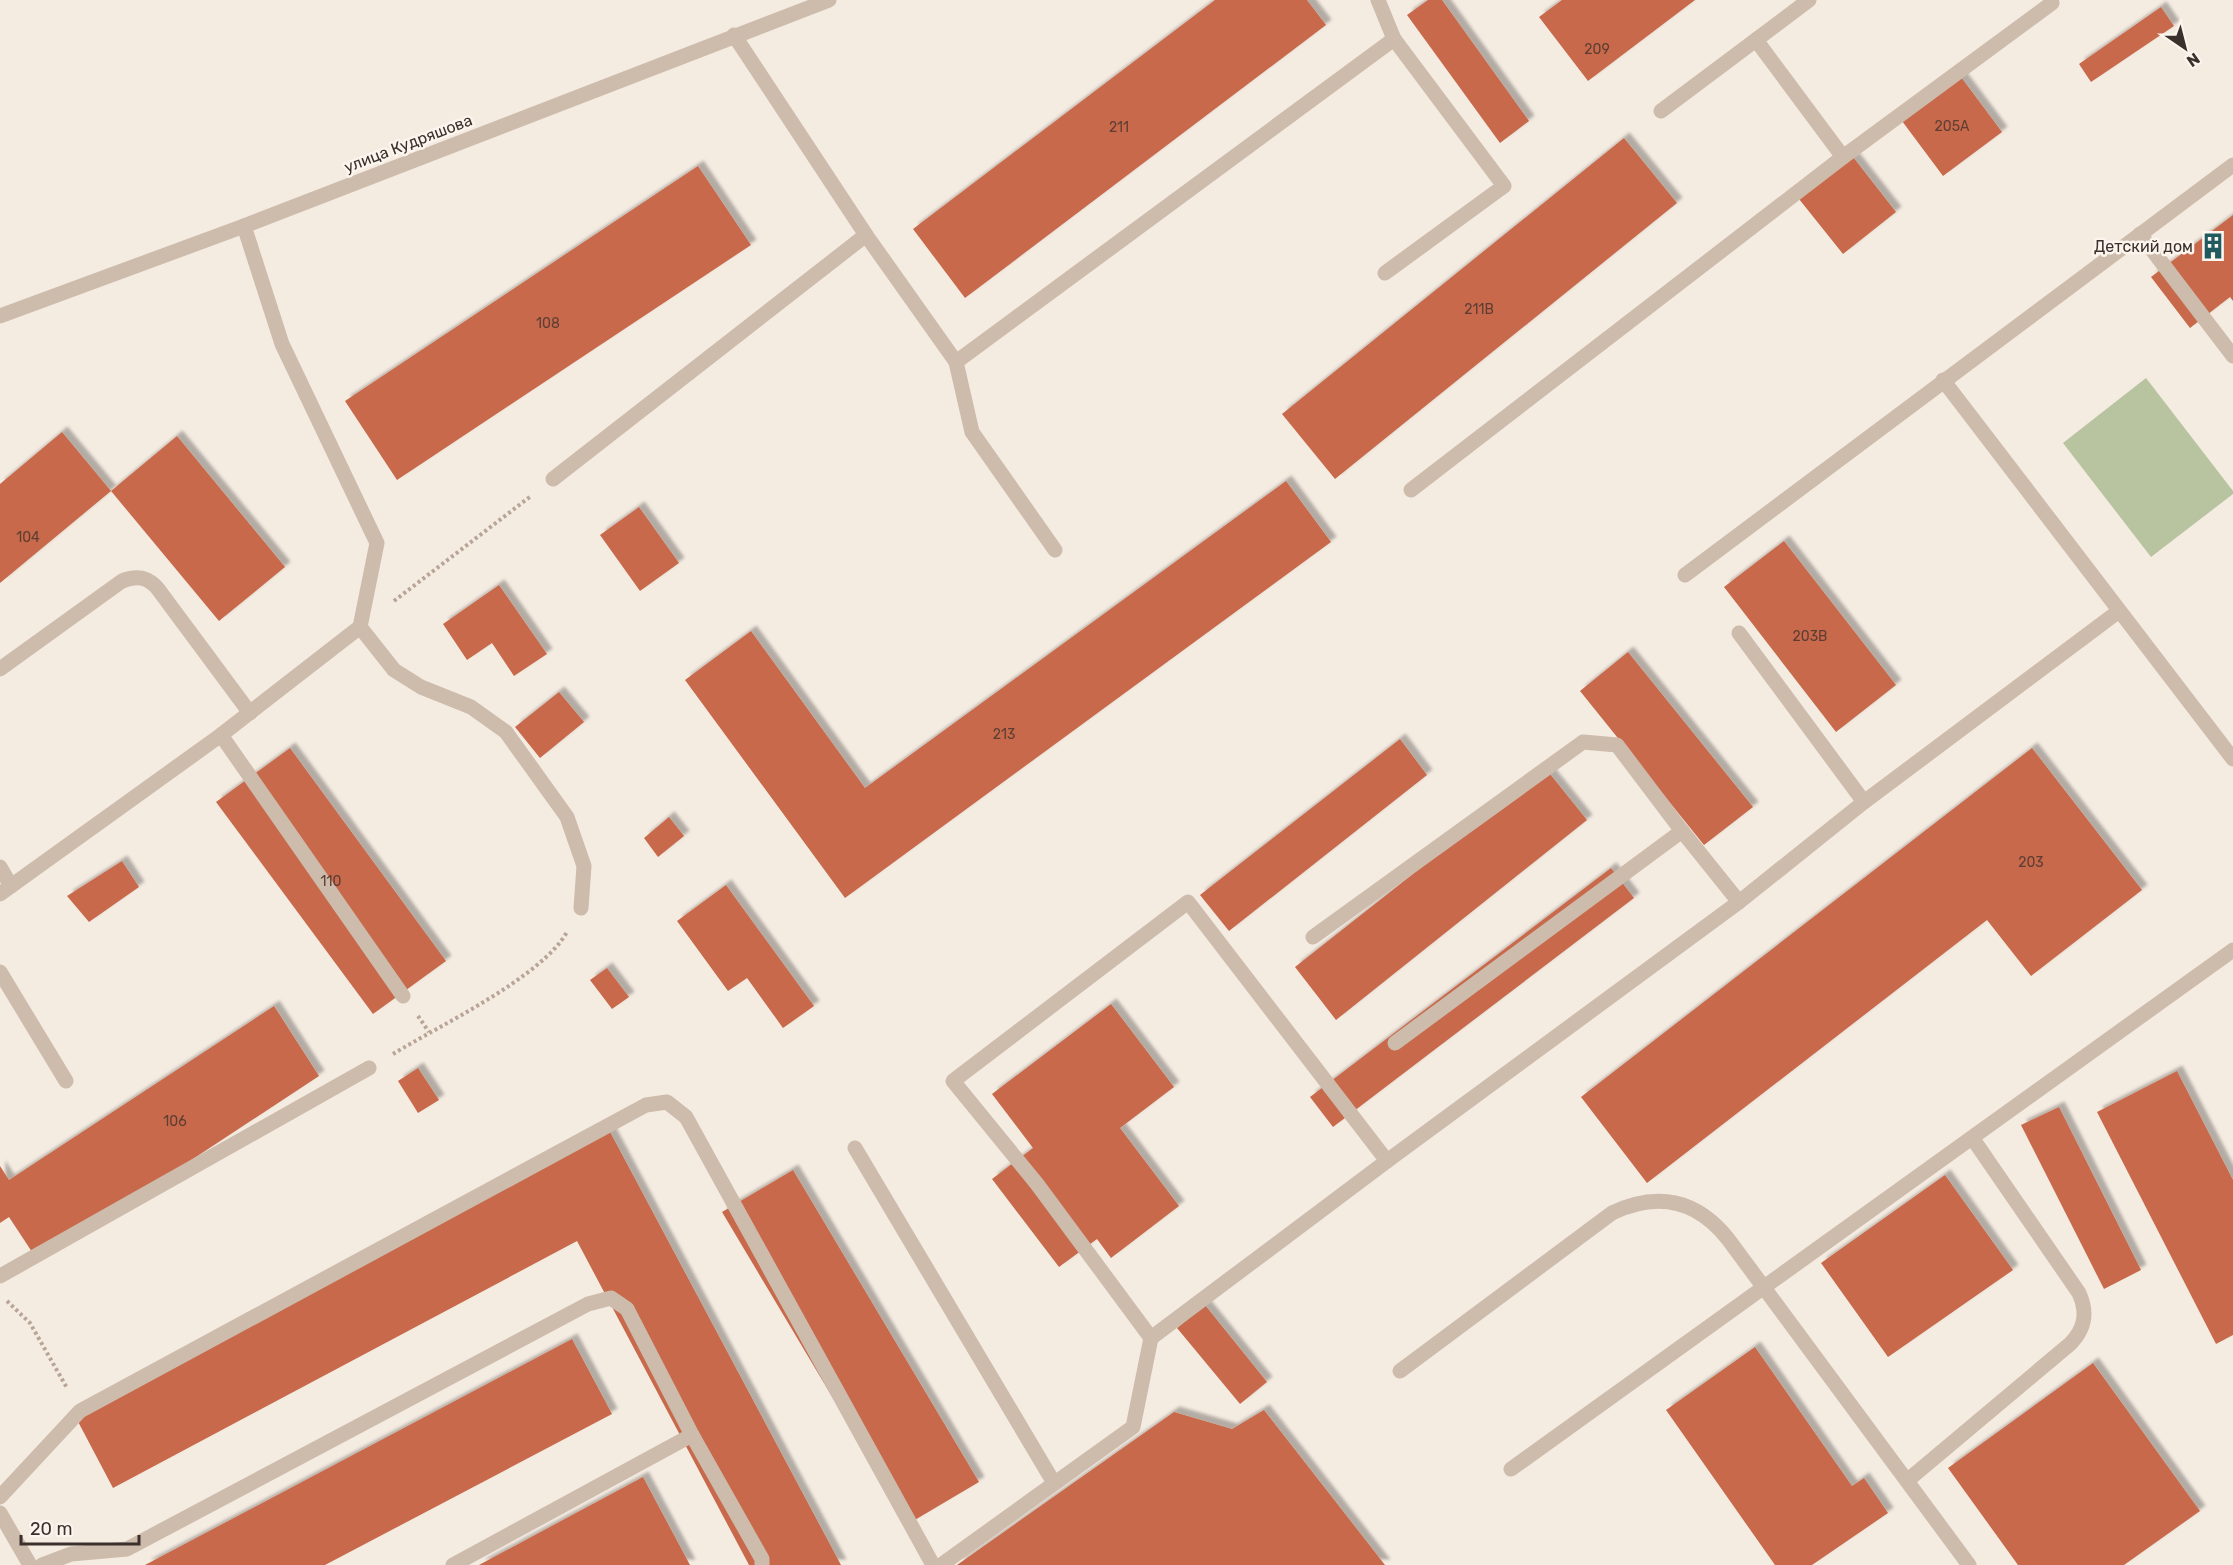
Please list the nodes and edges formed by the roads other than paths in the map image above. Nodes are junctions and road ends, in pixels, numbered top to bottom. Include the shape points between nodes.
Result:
1 (829, 0) edge
2 (1378, 0) edge
3 (1809, 0) edge
4 (2052, 1) edge
5 (734, 35) junction
6 (1394, 39) junction
7 (1756, 40) junction
8 (1661, 111) dead end
9 (1843, 157) junction
10 (2233, 165) edge
11 (244, 226) junction
12 (2140, 234) junction
13 (866, 235) junction
14 (1385, 273) dead end
15 (0, 316) edge
16 (2233, 356) edge
17 (956, 362) junction
18 (1943, 380) junction
19 (553, 479) road end
20 (1411, 490) dead end
21 (1055, 550) dead end
22 (1685, 574) dead end
23 (2119, 610) junction
24 (360, 627) junction
25 (1739, 633) dead end
26 (0, 669) edge
27 (250, 713) junction
28 (221, 735) junction
29 (2233, 759) edge
30 (1864, 802) junction
31 (1682, 831) junction
32 (0, 867) edge
33 (5, 890) edge
34 (1739, 902) junction
35 (581, 908) road end
36 (1313, 937) dead end
37 (2233, 950) edge
38 (0, 972) edge
39 (404, 996) dead end
40 (1395, 1043) dead end
41 (369, 1068) road end
42 (66, 1081) dead end
43 (1973, 1139) junction
44 (855, 1148) dead end
45 (1387, 1161) junction
46 (0, 1276) edge
47 (1763, 1287) junction
48 (1151, 1338) junction
49 (1400, 1371) dead end
50 (692, 1434) junction
51 (1511, 1469) dead end
52 (1908, 1480) junction
53 (1054, 1483) junction
54 (0, 1497) edge
55 (0, 1513) edge
56 (30, 1565) edge
57 (42, 1565) edge
58 (453, 1565) edge
59 (762, 1565) edge
60 (933, 1565) edge
61 (941, 1565) edge
62 (1969, 1565) edge

1 - 5 street, улица Кудряшова
2 - 6 street
3 - 7 street
4 - 9 street
5 - 11 street, улица Кудряшова
5 - 13 street
6 - 14 street via 1504,186
6 - 17 street
7 - 8 street
7 - 9 street
9 - 20 street
10 - 12 street
11 - 15 street, улица Кудряшова
11 - 24 street via 282,344 377,543
12 - 16 street
12 - 18 street
13 - 17 street
13 - 19 street
17 - 21 street via 972,432
18 - 22 street
18 - 23 street
23 - 29 street
23 - 30 street
24 - 27 street
24 - 35 street via 394,670 421,687 471,707 506,732 567,817 584,866
25 - 30 street
26 - 27 street via 122,580 138,577 153,583
27 - 28 street
28 - 33 street
28 - 39 street
30 - 34 street
31 - 34 street
31 - 36 street via 1617,745 1583,742
31 - 40 street
32 - 33 street
34 - 45 street
37 - 43 street
38 - 42 street
41 - 46 street
43 - 47 street
43 - 52 street via 2079,1293 2085,1315 2078,1336 2070,1344
44 - 53 street
45 - 48 street
45 - 48 street via 1188,902 953,1081 1037,1184
47 - 49 street via 1706,1216 1676,1203 1643,1202 1612,1213
47 - 51 street
47 - 52 street
48 - 53 street via 1134,1427
50 - 57 street via 627,1309 610,1298 588,1304 127,1550 71,1554
50 - 58 street
50 - 59 street
52 - 62 street
53 - 61 street
54 - 60 street via 80,1411 646,1105 667,1102 686,1117
55 - 56 street

